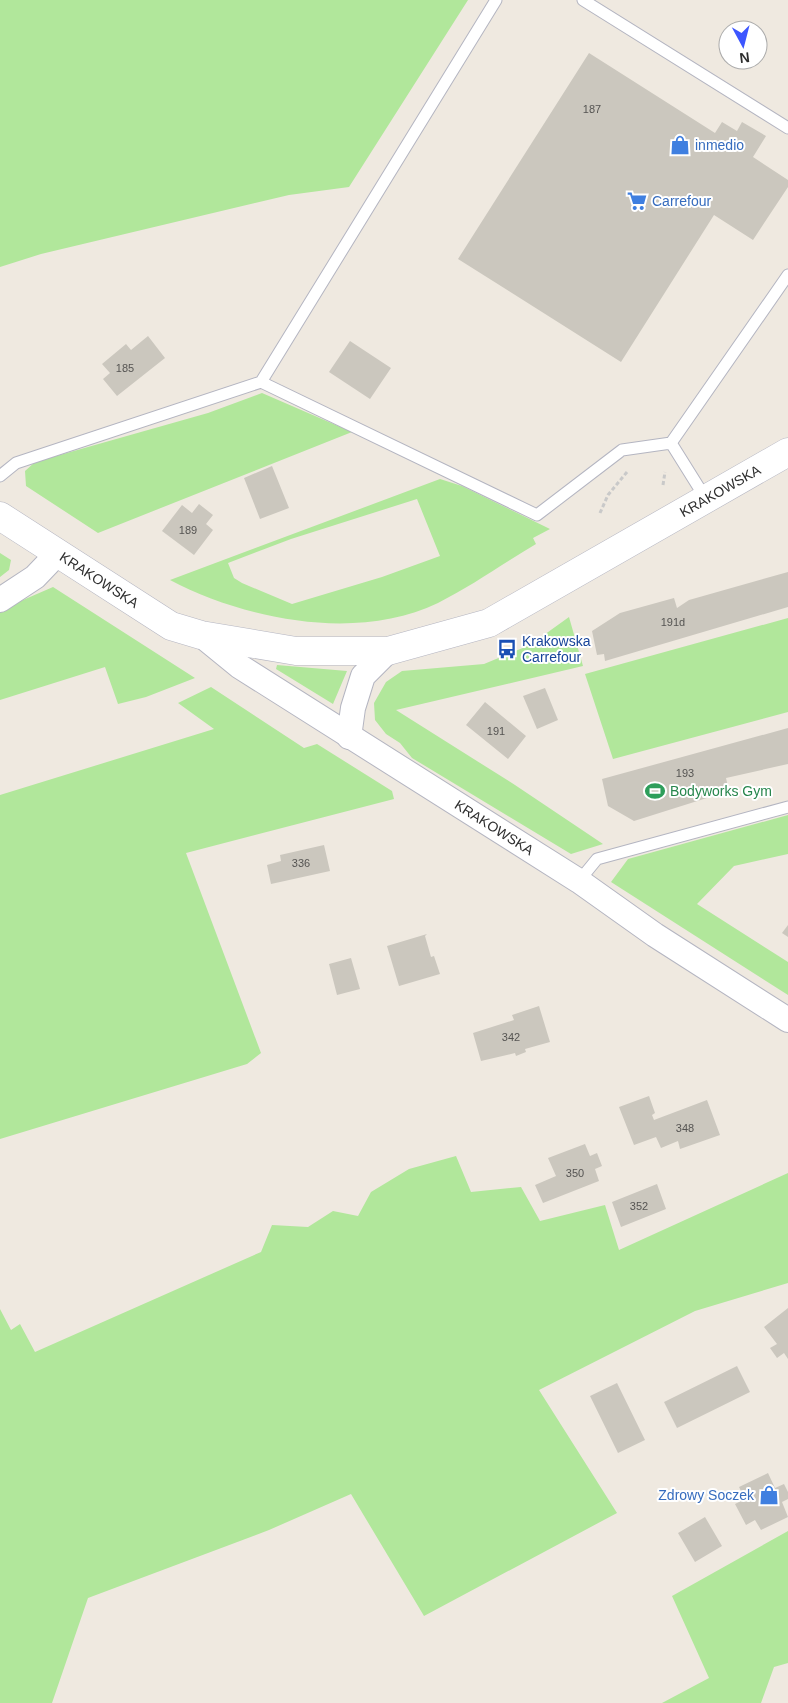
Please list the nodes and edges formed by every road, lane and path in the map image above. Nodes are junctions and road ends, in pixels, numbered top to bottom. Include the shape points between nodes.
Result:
1 (496, 0) edge
2 (583, 0) edge
3 (788, 128) edge
4 (788, 275) edge
5 (261, 382) junction
6 (671, 443) junction
7 (788, 452) edge
8 (630, 468) dead end
9 (664, 468) dead end
10 (0, 476) edge
11 (663, 485) dead end
12 (706, 499) junction
13 (600, 512) dead end
14 (0, 516) edge
15 (57, 554) junction
16 (0, 600) edge
17 (201, 635) junction
18 (388, 651) junction
19 (349, 737) junction
20 (788, 807) edge
21 (579, 881) junction
22 (788, 1020) edge

1 - 5 lane
2 - 3 lane
4 - 6 lane
5 - 6 lane via 537,515 622,450
5 - 10 lane via 16,463
6 - 12 lane
7 - 12 main road, KRAKOWSKA
8 - 13 path via 608,495
9 - 11 path
12 - 18 main road, KRAKOWSKA via 489,623
14 - 15 main road, KRAKOWSKA
15 - 16 street via 35,577
15 - 17 main road, KRAKOWSKA via 171,626
17 - 18 main road, KRAKOWSKA via 296,651
17 - 19 street, KRAKOWSKA via 239,666
18 - 19 street via 363,676 353,708
19 - 21 street, KRAKOWSKA
20 - 21 lane via 597,859
21 - 22 street, KRAKOWSKA via 655,935

